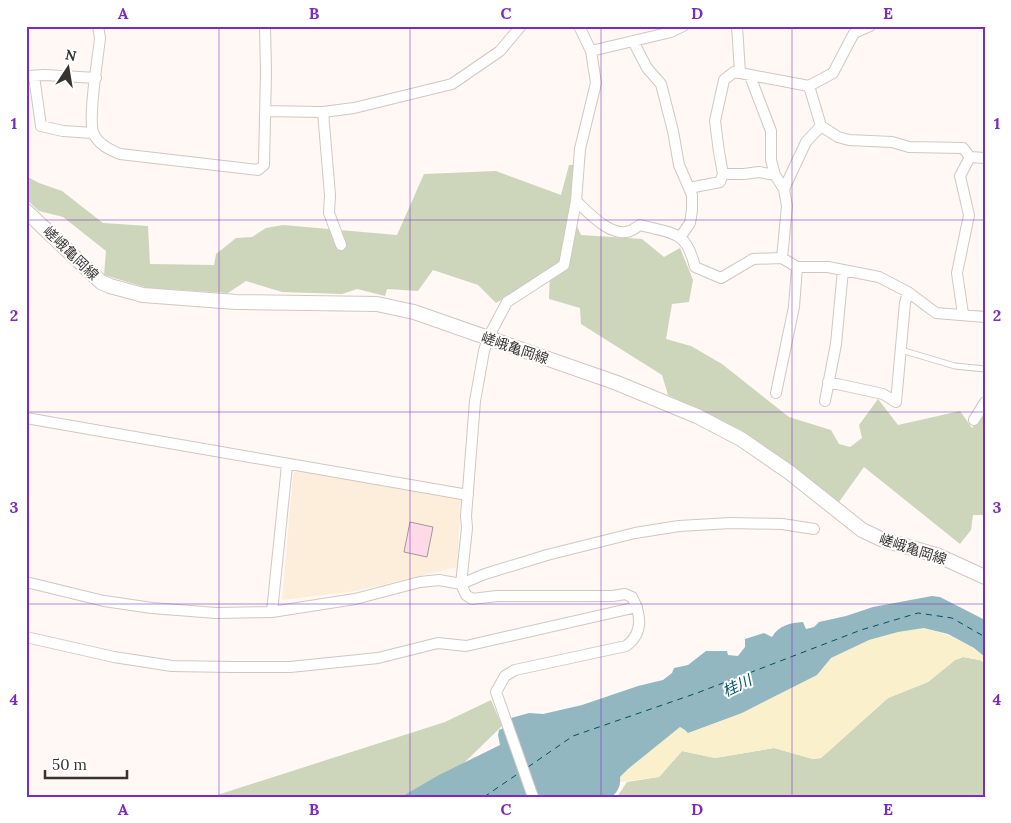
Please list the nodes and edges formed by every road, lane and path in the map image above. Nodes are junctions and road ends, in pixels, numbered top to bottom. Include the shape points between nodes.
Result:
1 (98, 26) edge
2 (265, 26) edge
3 (521, 26) edge
4 (579, 26) edge
5 (737, 26) edge
6 (870, 26) edge
7 (680, 27) edge
8 (633, 41) junction
9 (591, 51) junction
10 (745, 74) junction
11 (30, 76) edge
12 (96, 78) junction
13 (809, 86) junction
14 (266, 111) junction
15 (323, 112) junction
16 (821, 126) junction
17 (93, 133) junction
18 (970, 157) junction
19 (985, 158) edge
20 (723, 174) junction
21 (775, 175) junction
22 (688, 188) junction
23 (784, 189) junction
24 (576, 201) junction
25 (26, 211) edge
26 (681, 236) junction
27 (341, 244) dead end
28 (782, 258) junction
29 (797, 267) junction
30 (843, 270) junction
31 (908, 292) junction
32 (963, 314) junction
33 (985, 317) edge
34 (488, 338) junction
35 (901, 350) junction
36 (985, 369) edge
37 (828, 382) junction
38 (776, 393) dead end
39 (825, 401) dead end
40 (985, 402) edge
41 (26, 418) edge
42 (974, 420) dead end
43 (287, 465) junction
44 (468, 495) junction
45 (814, 529) dead end
46 (985, 577) edge
47 (26, 582) edge
48 (461, 584) junction
49 (637, 607) junction
50 (272, 612) junction
51 (26, 637) edge
52 (533, 797) edge

1 - 12 street
2 - 14 street
3 - 15 street via 500,51 452,84 377,103
4 - 9 street
5 - 10 street
6 - 13 street via 854,33 833,72
7 - 8 street
8 - 9 street
8 - 22 street via 647,68 661,84
9 - 24 street via 596,83 580,149
10 - 13 street
10 - 20 street via 734,72 724,80 716,121
10 - 21 street via 771,131 771,160
11 - 12 street
11 - 17 street via 40,126
12 - 17 street
13 - 16 street
14 - 15 street
14 - 17 street via 264,165 258,170 120,154 109,150
15 - 27 street via 329,213
16 - 18 street via 849,140 892,142 909,147 963,148
16 - 23 street via 806,142
18 - 19 street
18 - 32 street via 960,176 969,216 957,273
20 - 21 street via 759,172
20 - 22 street via 720,182
21 - 23 street
22 - 26 street via 692,195 692,210 690,223
23 - 28 street
24 - 26 street via 600,223 614,230 629,232 640,225
24 - 34 street via 564,265 507,302
25 - 34 main road, 嵯峨亀岡線 via 101,282 110,286 143,295 236,302 377,304 414,312
26 - 28 street via 689,246 695,267 721,278 753,260
28 - 29 street
29 - 30 street
29 - 38 street via 794,308
30 - 31 street via 880,276
30 - 37 street via 836,344
31 - 32 street via 936,313
31 - 35 street
32 - 33 street
34 - 44 street via 475,401
34 - 46 main road, 嵯峨亀岡線 via 617,383 697,416 741,439 789,472 862,530 881,540 939,556
35 - 36 lane via 955,366
35 - 37 street via 896,402 883,394
37 - 39 street
40 - 42 street
41 - 43 street
43 - 44 street
43 - 50 street
44 - 48 street via 468,528
45 - 48 street via 782,524 679,526 635,533 547,555
47 - 50 street via 104,601 152,608 216,613
48 - 49 street via 466,596 472,599 625,594 632,597
48 - 50 street via 439,580 420,582 354,599
49 - 51 street via 466,646 438,643 378,658 290,667 172,666 114,658
49 - 52 street via 640,622 637,635 626,646 515,670 500,683 496,692 500,707

